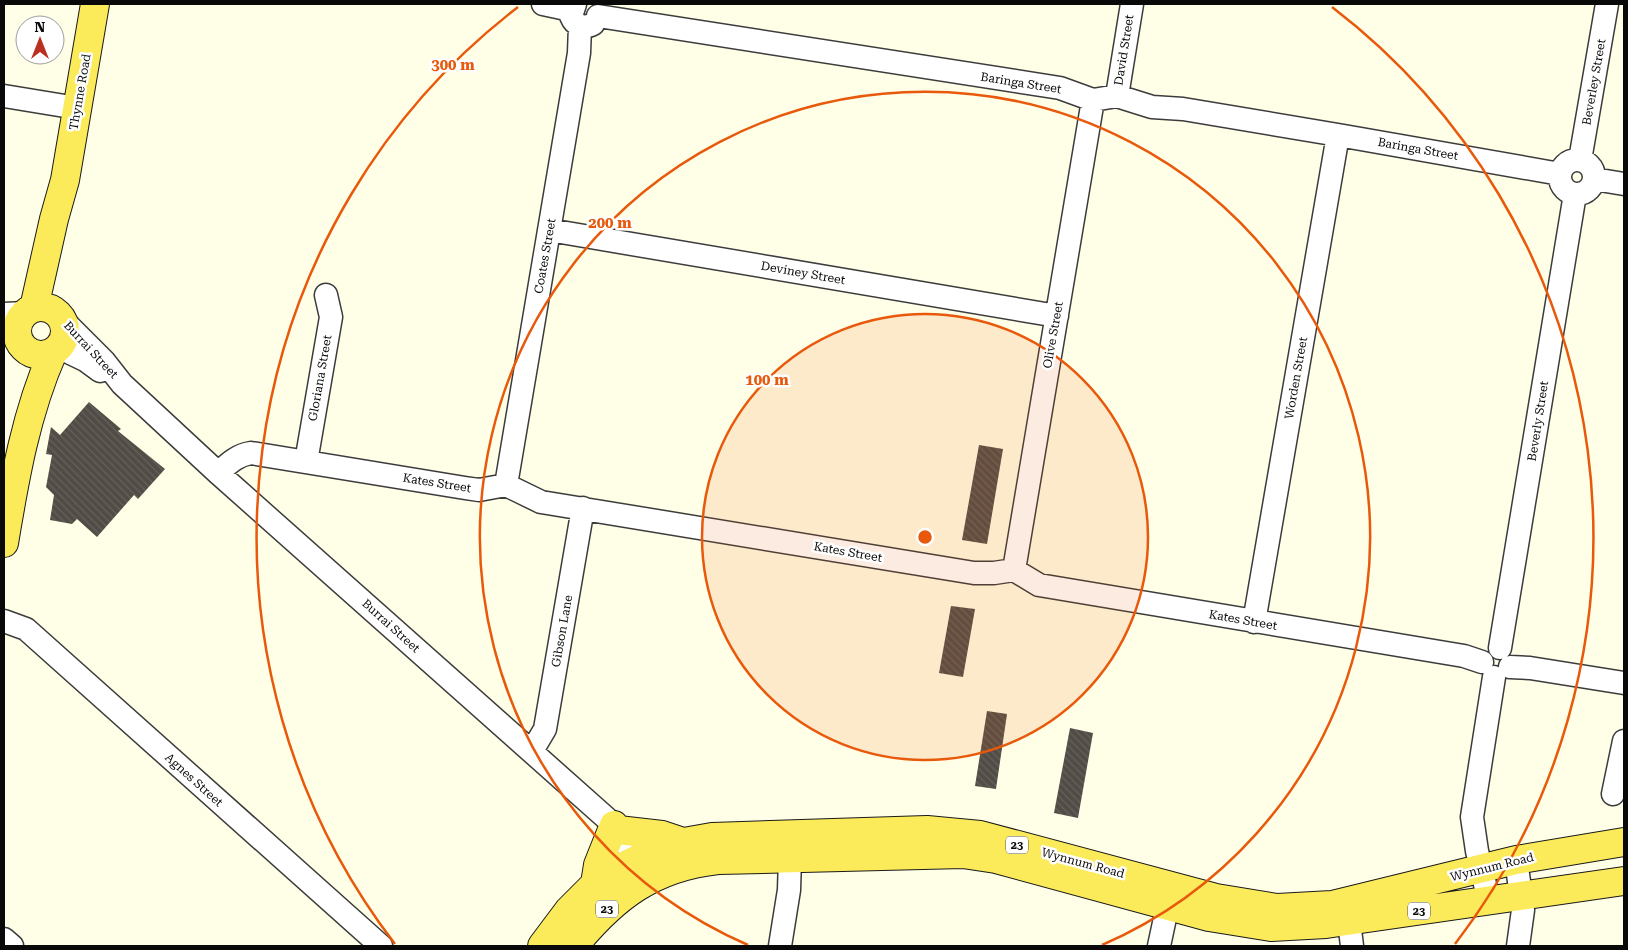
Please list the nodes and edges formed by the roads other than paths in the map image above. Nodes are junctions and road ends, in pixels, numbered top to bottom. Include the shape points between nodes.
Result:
1 (95, 4) edge
2 (543, 4) edge
3 (1132, 4) edge
4 (1607, 4) edge
5 (584, 12) edge
6 (4, 96) edge
7 (1118, 96) junction
8 (1094, 100) junction
9 (77, 108) junction
10 (1338, 135) junction
11 (1580, 160) junction
12 (1560, 174) junction
13 (1594, 179) junction
14 (1624, 184) edge
15 (1575, 194) junction
16 (549, 230) junction
17 (326, 295) dead end
18 (1056, 316) junction
19 (28, 321) edge
20 (56, 350) junction
21 (122, 384) junction
22 (22, 441) junction
23 (306, 462) junction
24 (218, 473) junction
25 (506, 485) junction
26 (583, 508) junction
27 (4, 543) edge
28 (1014, 570) junction
29 (4, 621) edge
30 (1254, 622) junction
31 (1497, 663) junction
32 (1624, 683) edge
33 (1624, 741) edge
34 (532, 751) junction
35 (1613, 794) dead end
36 (1624, 826) edge
37 (616, 828) junction
38 (680, 842) junction
39 (1624, 842) edge
40 (1594, 845) junction
41 (790, 858) junction
42 (1516, 860) junction
43 (642, 869) junction
44 (1481, 869) junction
45 (1624, 881) edge
46 (595, 884) junction
47 (1169, 896) junction
48 (1522, 897) junction
49 (1489, 901) junction
50 (1349, 923) edge
51 (4, 938) edge
52 (12, 946) edge
53 (380, 946) edge
54 (542, 946) edge
55 (574, 946) edge
56 (780, 946) edge
57 (1158, 946) edge
58 (1518, 946) edge

1 - 9 main road, Thynne Road
2 - 5 street, Baringa Street
3 - 7 street, David Street
4 - 11 street, Beverley Street
5 - 8 street, Baringa Street via 1060,88
5 - 16 street, Coates Street
6 - 9 street
7 - 8 street, Baringa Street
7 - 10 street, Baringa Street via 1152,107
8 - 18 street, Olive Street
9 - 19 main road, Thynne Road via 65,180
10 - 12 street, Baringa Street
10 - 30 street, Worden Street
11 - 12 street via 1566,163
11 - 13 street via 1591,166
12 - 15 street via 1563,187
13 - 14 street
13 - 15 street via 1588,190
15 - 31 street, Beverly Street
16 - 18 street, Deviney Street
16 - 25 street, Coates Street
17 - 23 street, Gloriana Street via 331,317
18 - 28 street, Olive Street
19 - 20 main road via 32,353 46,354
19 - 20 main road, Thynne Road via 65,333
19 - 21 street, Burrai Street via 104,361
19 - 22 main road, Thynne Road
20 - 21 street, Burrai Street via 85,360
20 - 22 main road, Thynne Road via 42,376
21 - 24 street, Burrai Street
22 - 27 main road, Thynne Road
23 - 24 street, Kates Street via 243,454
23 - 25 street, Kates Street via 479,490
24 - 34 street, Burrai Street
25 - 26 street, Kates Street via 532,500
26 - 28 street, Kates Street via 974,573
26 - 34 street, Gibson Lane via 545,729
28 - 30 street, Kates Street via 1039,585
29 - 53 street, Agnes Street via 26,629
30 - 31 street, Kates Street
31 - 32 street, Kates Street
31 - 44 street, Beverly Street via 1472,817
33 - 35 street
34 - 37 street, Burrai Street
36 - 40 main road via 1612,828
37 - 38 main road via 662,835
37 - 43 street, Burrai Street
37 - 46 main road via 598,865
38 - 43 main road, Wynnum Road / 23
38 - 47 main road, Wynnum Road / 23 via 725,836 946,831 980,835
39 - 40 main road, Wynnum Road / 23
40 - 42 main road, Wynnum Road / 23
41 - 43 main road, Wynnum Road / 23 via 700,862 675,869
41 - 47 main road, Wynnum Road / 23 via 963,854
41 - 56 street via 789,890
42 - 44 main road, Wynnum Road / 23
42 - 48 street
43 - 46 main road, Wynnum Road / 23
43 - 55 main road, Wynnum Road / 23
44 - 49 street, Beverly Street
44 - 50 main road, Wynnum Road / 23
45 - 48 main road, Wynnum Road / 23
46 - 54 main road, Wynnum Road / 23 via 569,910
47 - 50 main road, Wynnum Road / 23 via 1298,908
47 - 57 street
48 - 49 main road, Wynnum Road / 23
48 - 58 street via 1524,910
49 - 50 main road, Wynnum Road / 23
51 - 52 street

